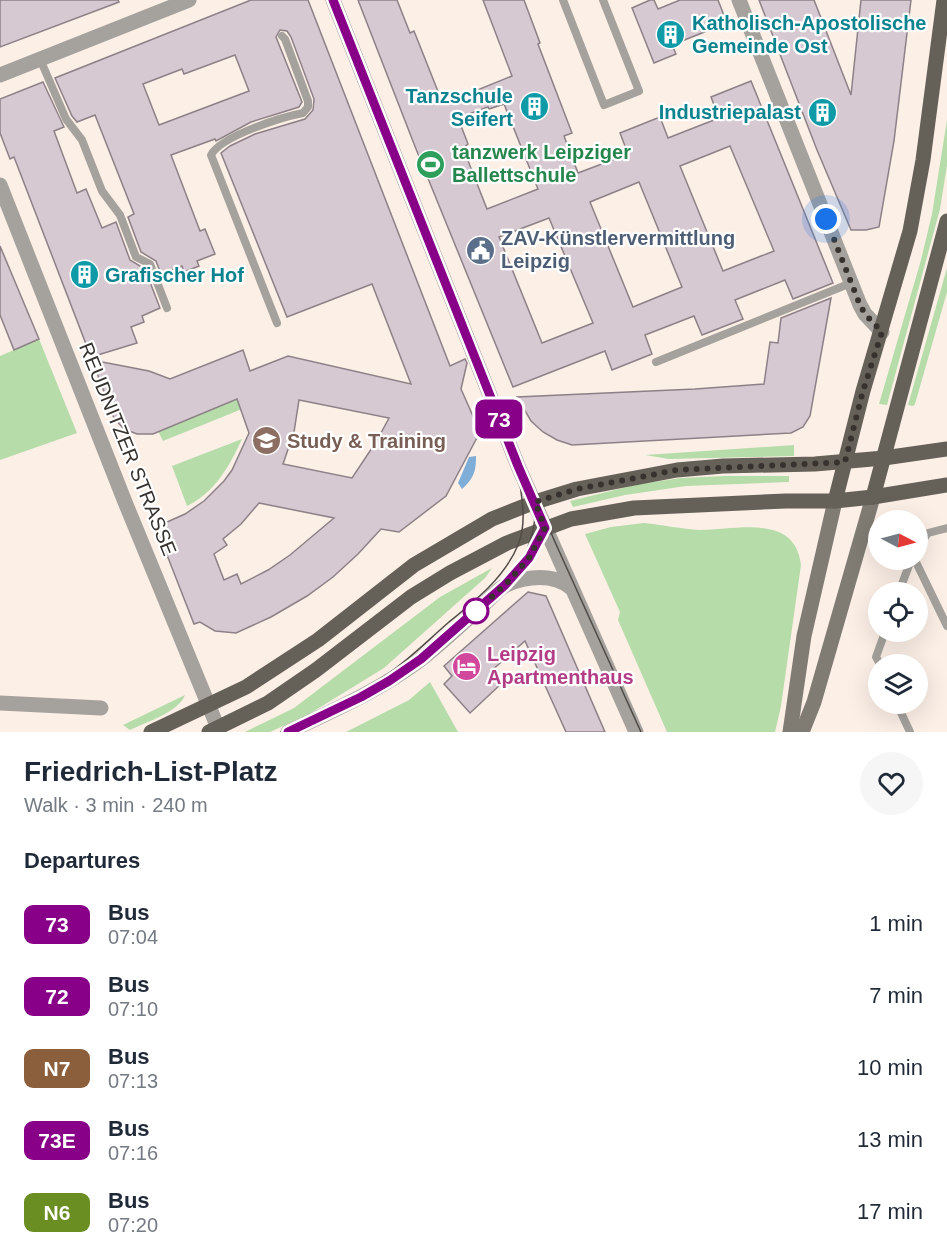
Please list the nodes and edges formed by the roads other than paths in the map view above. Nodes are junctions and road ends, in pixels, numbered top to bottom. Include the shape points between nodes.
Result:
1 (189, 0) edge
2 (333, 0) edge
3 (563, 0) edge
4 (603, 0) edge
5 (739, 0) edge
6 (944, 0) edge
7 (282, 36) dead end
8 (40, 59) junction
9 (0, 75) edge
10 (0, 185) edge
11 (947, 222) edge
12 (851, 283) junction
13 (167, 308) dead end
14 (277, 323) dead end
15 (882, 332) junction
16 (656, 362) dead end
17 (947, 449) edge
18 (884, 458) junction
19 (845, 462) junction
20 (947, 485) edge
21 (873, 497) junction
22 (835, 501) junction
23 (534, 502) junction
24 (545, 528) junction
25 (947, 528) edge
26 (928, 533) edge
27 (918, 570) edge
28 (505, 585) junction
29 (571, 588) junction
30 (947, 626) edge
31 (0, 703) edge
32 (208, 705) junction
33 (101, 708) dead end
34 (902, 714) edge
35 (214, 730) edge
36 (151, 732) edge
37 (288, 732) edge
38 (636, 732) edge
39 (790, 732) edge
40 (802, 732) edge
41 (910, 732) edge

1 - 8 street
2 - 23 street
3 - 4 lane via 604,105 639,91
5 - 12 street
6 - 15 main road via 910,231
7 - 14 lane via 308,107 303,114 226,140 211,155
8 - 9 street
8 - 13 lane via 66,119 82,140 102,191 120,215 136,257 150,264
10 - 32 street, REUDNITZER STRASSE
11 - 18 main road
12 - 15 street via 865,314
12 - 16 lane
15 - 19 main road
17 - 18 main road
18 - 19 main road
18 - 21 main road
19 - 22 main road
19 - 23 main road via 666,471
20 - 21 main road
21 - 22 main road
21 - 40 main road
22 - 24 main road via 634,508 579,517
22 - 39 main road via 804,636
23 - 24 street
23 - 32 main road via 492,519 414,565 318,640 246,687
24 - 28 lane via 529,558
24 - 29 street
24 - 35 main road via 507,543 428,586 268,703
25 - 26 lane
27 - 30 lane
28 - 29 street via 545,578
28 - 37 street via 421,659 389,681
29 - 38 street
31 - 33 street
32 - 35 street, REUDNITZER STRASSE
32 - 36 main road
34 - 41 lane

